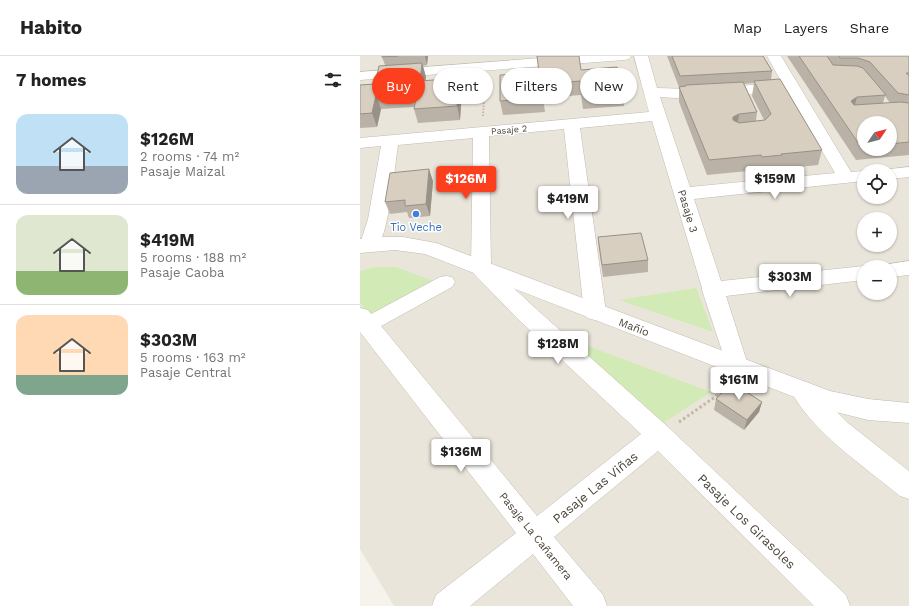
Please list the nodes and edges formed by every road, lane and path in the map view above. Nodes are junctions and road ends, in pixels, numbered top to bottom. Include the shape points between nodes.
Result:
1 (624, 56) edge
2 (641, 56) edge
3 (774, 56) edge
4 (486, 66) junction
5 (360, 76) edge
6 (792, 87) junction
7 (651, 92) junction
8 (658, 116) junction
9 (571, 124) junction
10 (481, 132) junction
11 (390, 141) junction
12 (360, 143) edge
13 (909, 172) edge
14 (897, 173) edge
15 (857, 177) edge
16 (846, 178) junction
17 (682, 194) junction
18 (365, 245) edge
19 (909, 268) edge
20 (481, 269) junction
21 (897, 269) edge
22 (857, 274) edge
23 (446, 282) dead end
24 (712, 290) junction
25 (595, 312) junction
26 (364, 320) edge
27 (737, 366) junction
28 (803, 391) junction
29 (909, 413) edge
30 (659, 436) junction
31 (909, 487) edge
32 (535, 535) junction
33 (447, 606) edge
34 (592, 606) edge
35 (835, 606) edge

1 - 4 street
2 - 7 street, Pasaje 3
3 - 6 street
4 - 5 street
4 - 10 path
6 - 7 street via 691,94
6 - 16 street
7 - 8 street, Pasaje 3
8 - 9 street, Pasaje 2
8 - 17 street, Pasaje 3
9 - 10 street, Pasaje 2
9 - 25 street
10 - 11 street, Pasaje 2
10 - 20 street
11 - 12 street, Pasaje 2
11 - 18 street via 377,219
13 - 14 street
15 - 16 street
16 - 17 street
17 - 24 street, Pasaje 3
18 - 20 street, Mañío via 416,245
19 - 21 street
20 - 25 street, Mañío
20 - 30 street, Pasaje Los Girasoles
22 - 24 street
23 - 26 street
24 - 27 street, Pasaje 3
25 - 27 street, Mañío
26 - 32 street, Pasaje La Cañamera
27 - 28 street, Mañío
27 - 30 path via 725,390
28 - 29 street, Mañío via 853,407 879,412
28 - 31 street via 839,431
30 - 32 street, Pasaje Las Viñas
30 - 35 street, Pasaje Los Girasoles
32 - 33 street, Pasaje Las Viñas
32 - 34 street, Pasaje La Cañamera

